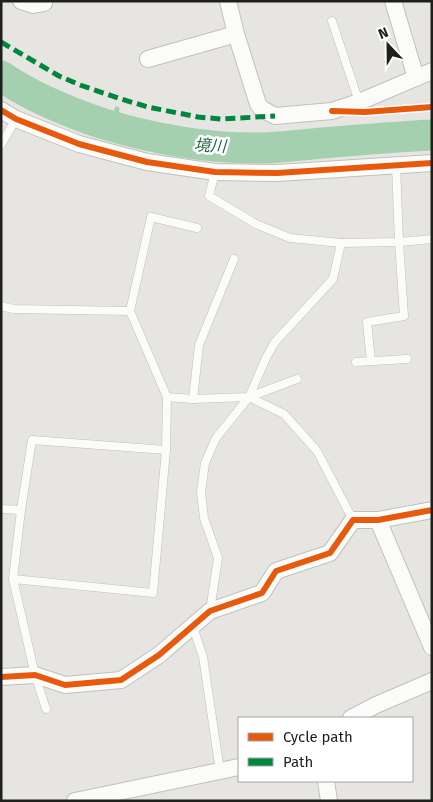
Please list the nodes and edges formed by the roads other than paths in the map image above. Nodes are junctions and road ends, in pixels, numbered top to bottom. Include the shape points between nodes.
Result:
1 (21, 1) edge
2 (43, 1) edge
3 (228, 1) edge
4 (393, 1) edge
5 (332, 21) dead end
6 (236, 34) junction
7 (148, 59) dead end
8 (432, 72) edge
9 (416, 78) junction
10 (359, 102) junction
11 (1, 110) edge
12 (16, 119) junction
13 (1, 146) edge
14 (432, 163) edge
15 (396, 166) junction
16 (215, 172) junction
17 (197, 228) dead end
18 (432, 239) edge
19 (398, 242) junction
20 (342, 243) junction
21 (234, 259) dead end
22 (1, 306) edge
23 (130, 311) junction
24 (407, 359) dead end
25 (371, 361) junction
26 (356, 362) dead end
27 (297, 379) dead end
28 (167, 397) junction
29 (249, 397) junction
30 (193, 398) junction
31 (166, 450) junction
32 (1, 509) edge
33 (21, 510) junction
34 (432, 510) edge
35 (353, 520) junction
36 (378, 520) junction
37 (13, 579) junction
38 (210, 611) junction
39 (193, 627) junction
40 (432, 647) edge
41 (35, 675) junction
42 (1, 677) edge
43 (432, 681) edge
44 (46, 709) dead end
45 (353, 717) edge
46 (238, 767) edge
47 (220, 772) junction
48 (326, 782) edge
49 (103, 798) edge
50 (75, 801) edge
51 (329, 801) edge

1 - 2 street via 33,5
3 - 6 street
4 - 9 street
5 - 10 lane
6 - 7 street
6 - 10 street via 258,104 274,116 332,111
8 - 9 street
9 - 10 street
11 - 12 street
12 - 13 lane
12 - 16 street via 79,144 147,162
14 - 15 street
15 - 16 street via 277,173
15 - 19 lane
16 - 20 lane via 209,196 256,224 290,238
17 - 23 lane via 150,218
18 - 19 lane
19 - 20 lane
19 - 25 lane via 404,316 367,322
20 - 29 lane via 333,279 275,342
21 - 30 lane via 199,345
22 - 23 lane via 13,309
23 - 28 lane
24 - 25 lane
25 - 26 lane
27 - 29 lane
28 - 30 lane
28 - 31 lane
29 - 30 lane
29 - 35 lane via 284,414 317,452
29 - 38 lane via 216,438 205,463 201,492 204,518 218,558
31 - 33 lane via 32,440
31 - 37 lane via 153,593
32 - 33 lane
33 - 37 lane
34 - 36 street
35 - 36 street
35 - 38 street via 330,553 276,571 262,593
36 - 40 street
37 - 41 lane
38 - 39 street
39 - 41 street via 121,680 65,685
39 - 47 lane via 203,657
41 - 42 street
41 - 44 lane
43 - 45 street
46 - 47 street
47 - 49 street
48 - 51 street
49 - 50 street

